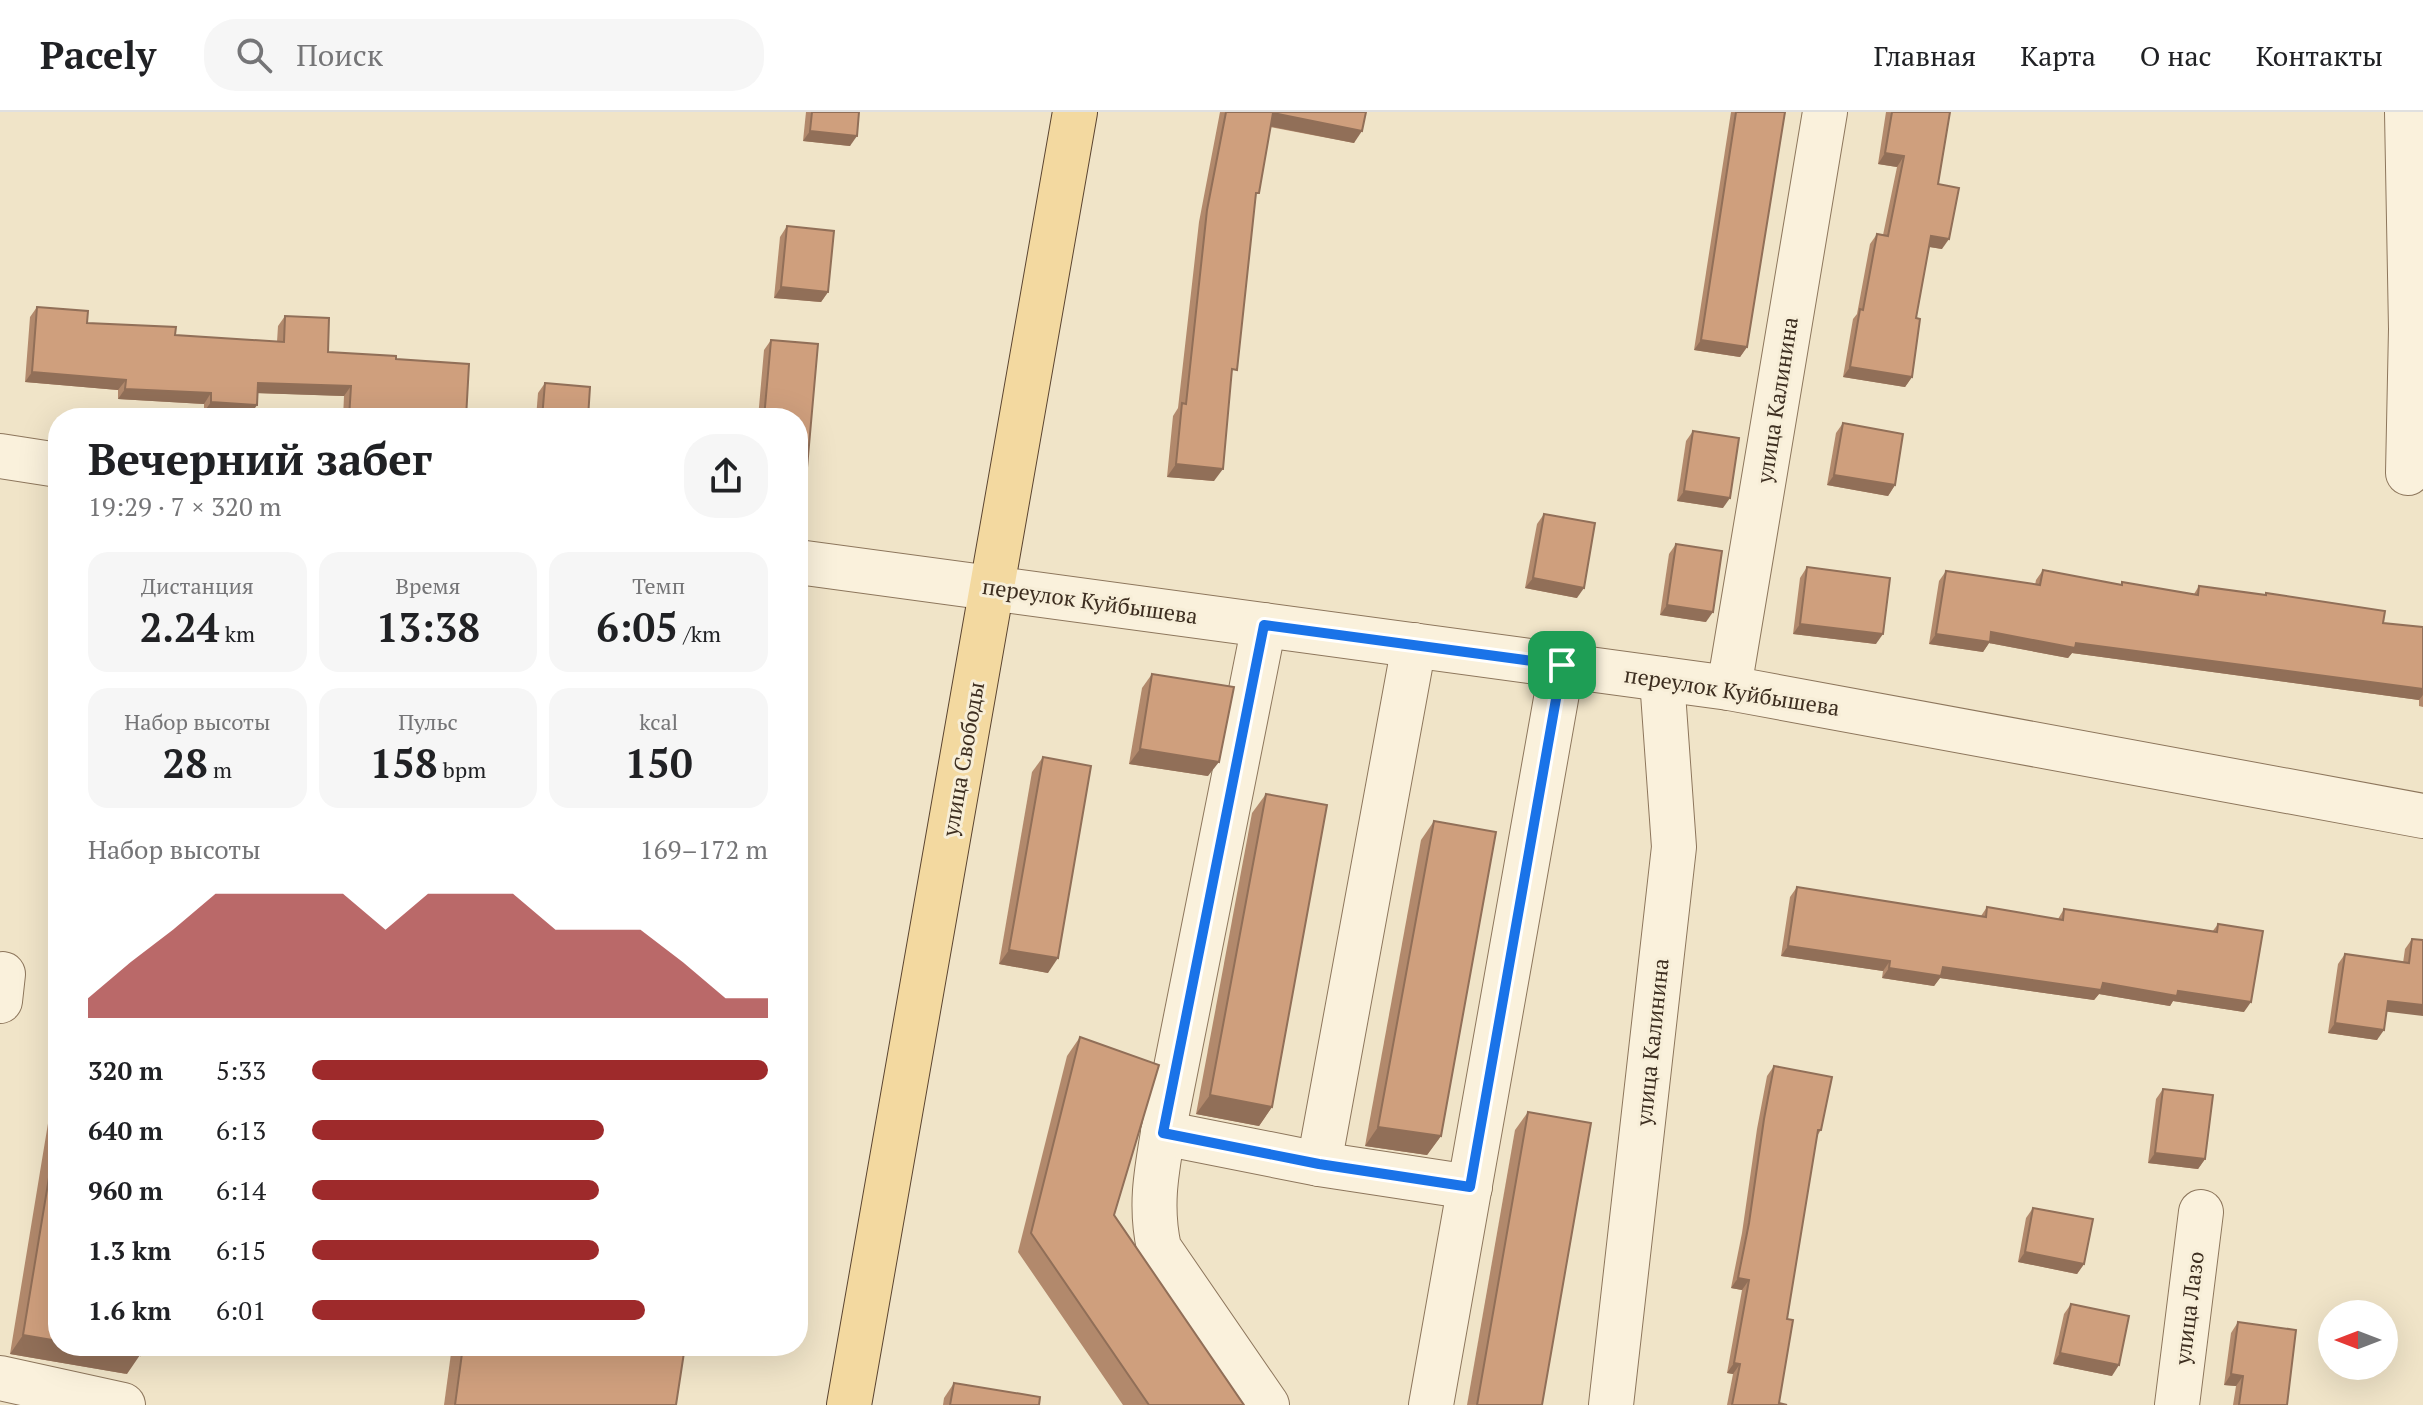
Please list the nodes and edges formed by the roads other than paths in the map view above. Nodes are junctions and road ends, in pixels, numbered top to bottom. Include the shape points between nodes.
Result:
1 (1075, 112) edge
2 (1825, 112) edge
3 (2407, 112) edge
4 (0, 456) edge
5 (48, 463) edge
6 (2408, 473) dead end
7 (808, 563) edge
8 (993, 587) junction
9 (1264, 625) junction
10 (1414, 645) junction
11 (1562, 665) junction
12 (1662, 679) junction
13 (1729, 688) junction
14 (2423, 816) edge
15 (1163, 1133) junction
16 (1319, 1164) junction
17 (1470, 1187) junction
18 (2201, 1212) dead end
19 (0, 1378) edge
20 (123, 1405) edge
21 (849, 1405) edge
22 (1267, 1405) edge
23 (1431, 1405) edge
24 (1611, 1405) edge
25 (2177, 1405) edge

1 - 8 main road, улица Свободы
2 - 13 street, улица Калинина
3 - 6 street
4 - 5 street
7 - 8 street, переулок Куйбышева
8 - 9 street, переулок Куйбышева
8 - 21 main road, улица Свободы
9 - 10 street, переулок Куйбышева
9 - 15 street
10 - 11 street, переулок Куйбышева
10 - 16 street
11 - 12 street, переулок Куйбышева
11 - 17 street
12 - 13 street, переулок Куйбышева
12 - 24 street, улица Калинина via 1674,847
13 - 14 street, переулок Куйбышева
15 - 16 street
15 - 22 street via 1153,1221 1159,1248
16 - 17 street
17 - 23 street
18 - 25 street, улица Лазо
19 - 20 street

